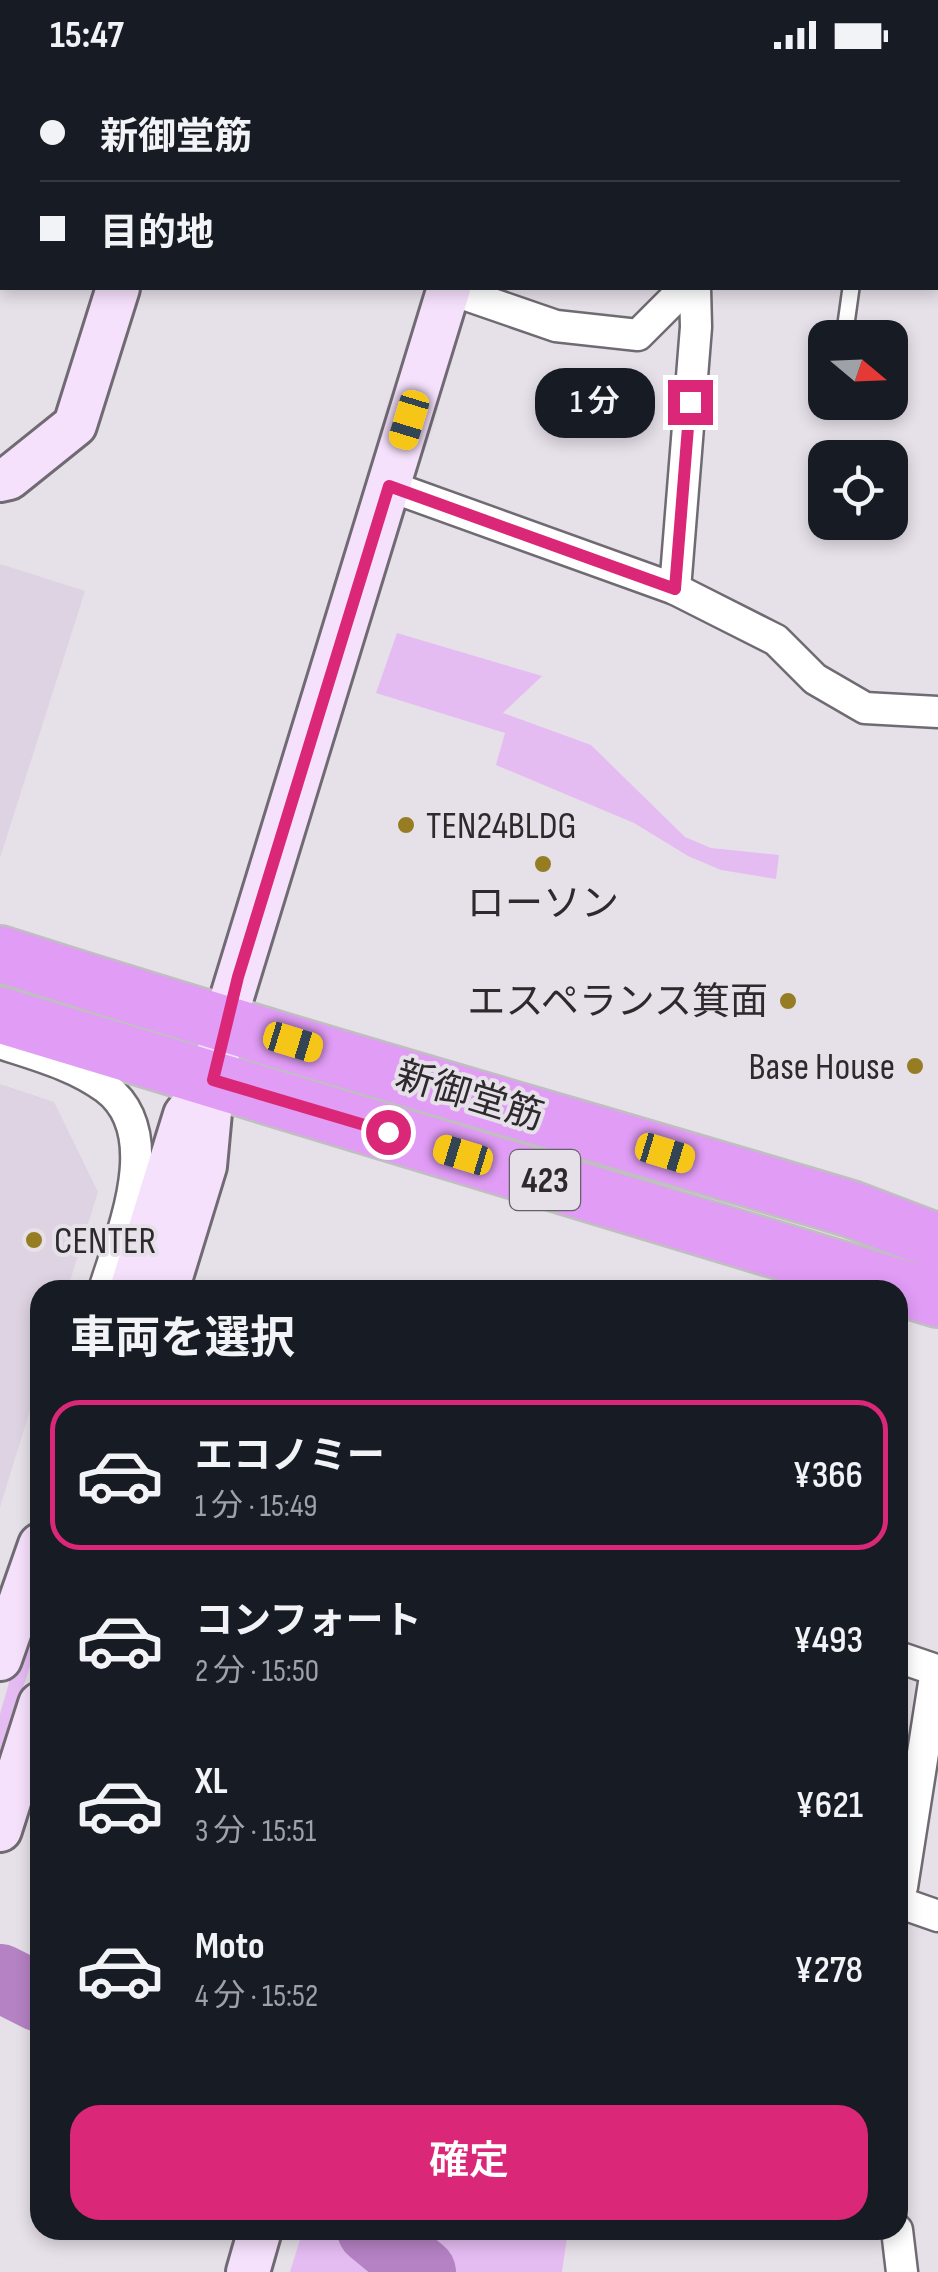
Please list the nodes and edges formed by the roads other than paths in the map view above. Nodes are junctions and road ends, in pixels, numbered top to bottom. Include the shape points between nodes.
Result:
1 (117, 290) edge
2 (448, 290) edge
3 (455, 290) edge
4 (683, 290) edge
5 (694, 290) edge
6 (851, 290) edge
7 (847, 320) edge
8 (0, 480) edge
9 (389, 486) junction
10 (675, 589) junction
11 (938, 712) edge
12 (0, 954) edge
13 (0, 1014) edge
14 (224, 1023) junction
15 (0, 1043) edge
16 (213, 1080) junction
17 (938, 1242) edge
18 (107, 1280) edge
19 (134, 1280) edge
20 (170, 1280) edge
21 (855, 1280) edge
22 (908, 1293) edge
23 (938, 1299) edge
24 (30, 1574) edge
25 (0, 1659) edge
26 (908, 1660) edge
27 (30, 1736) edge
28 (0, 1830) edge
29 (908, 1849) edge
30 (908, 1906) edge
31 (938, 1916) edge
32 (257, 2240) edge
33 (898, 2240) edge
34 (248, 2272) edge
35 (902, 2272) edge

1 - 8 street via 75,425
2 - 9 street
3 - 4 street via 556,326 638,335
5 - 10 street
6 - 7 lane
9 - 10 street
9 - 14 street
10 - 11 street via 776,640 815,680 865,708
12 - 14 highway, 新御堂筋 / 423
13 - 16 highway, 新御堂筋 / 423
14 - 16 street
14 - 17 highway, 新御堂筋 / 423 via 850,1209
15 - 18 street via 96,1082 114,1095 131,1124 136,1177
16 - 19 street via 185,1116
16 - 20 street via 205,1166
16 - 21 highway, 新御堂筋 / 423
22 - 23 highway, 新御堂筋 / 423
24 - 25 street
26 - 29 street via 936,1670
27 - 28 street
30 - 31 street
32 - 34 street
33 - 35 street

